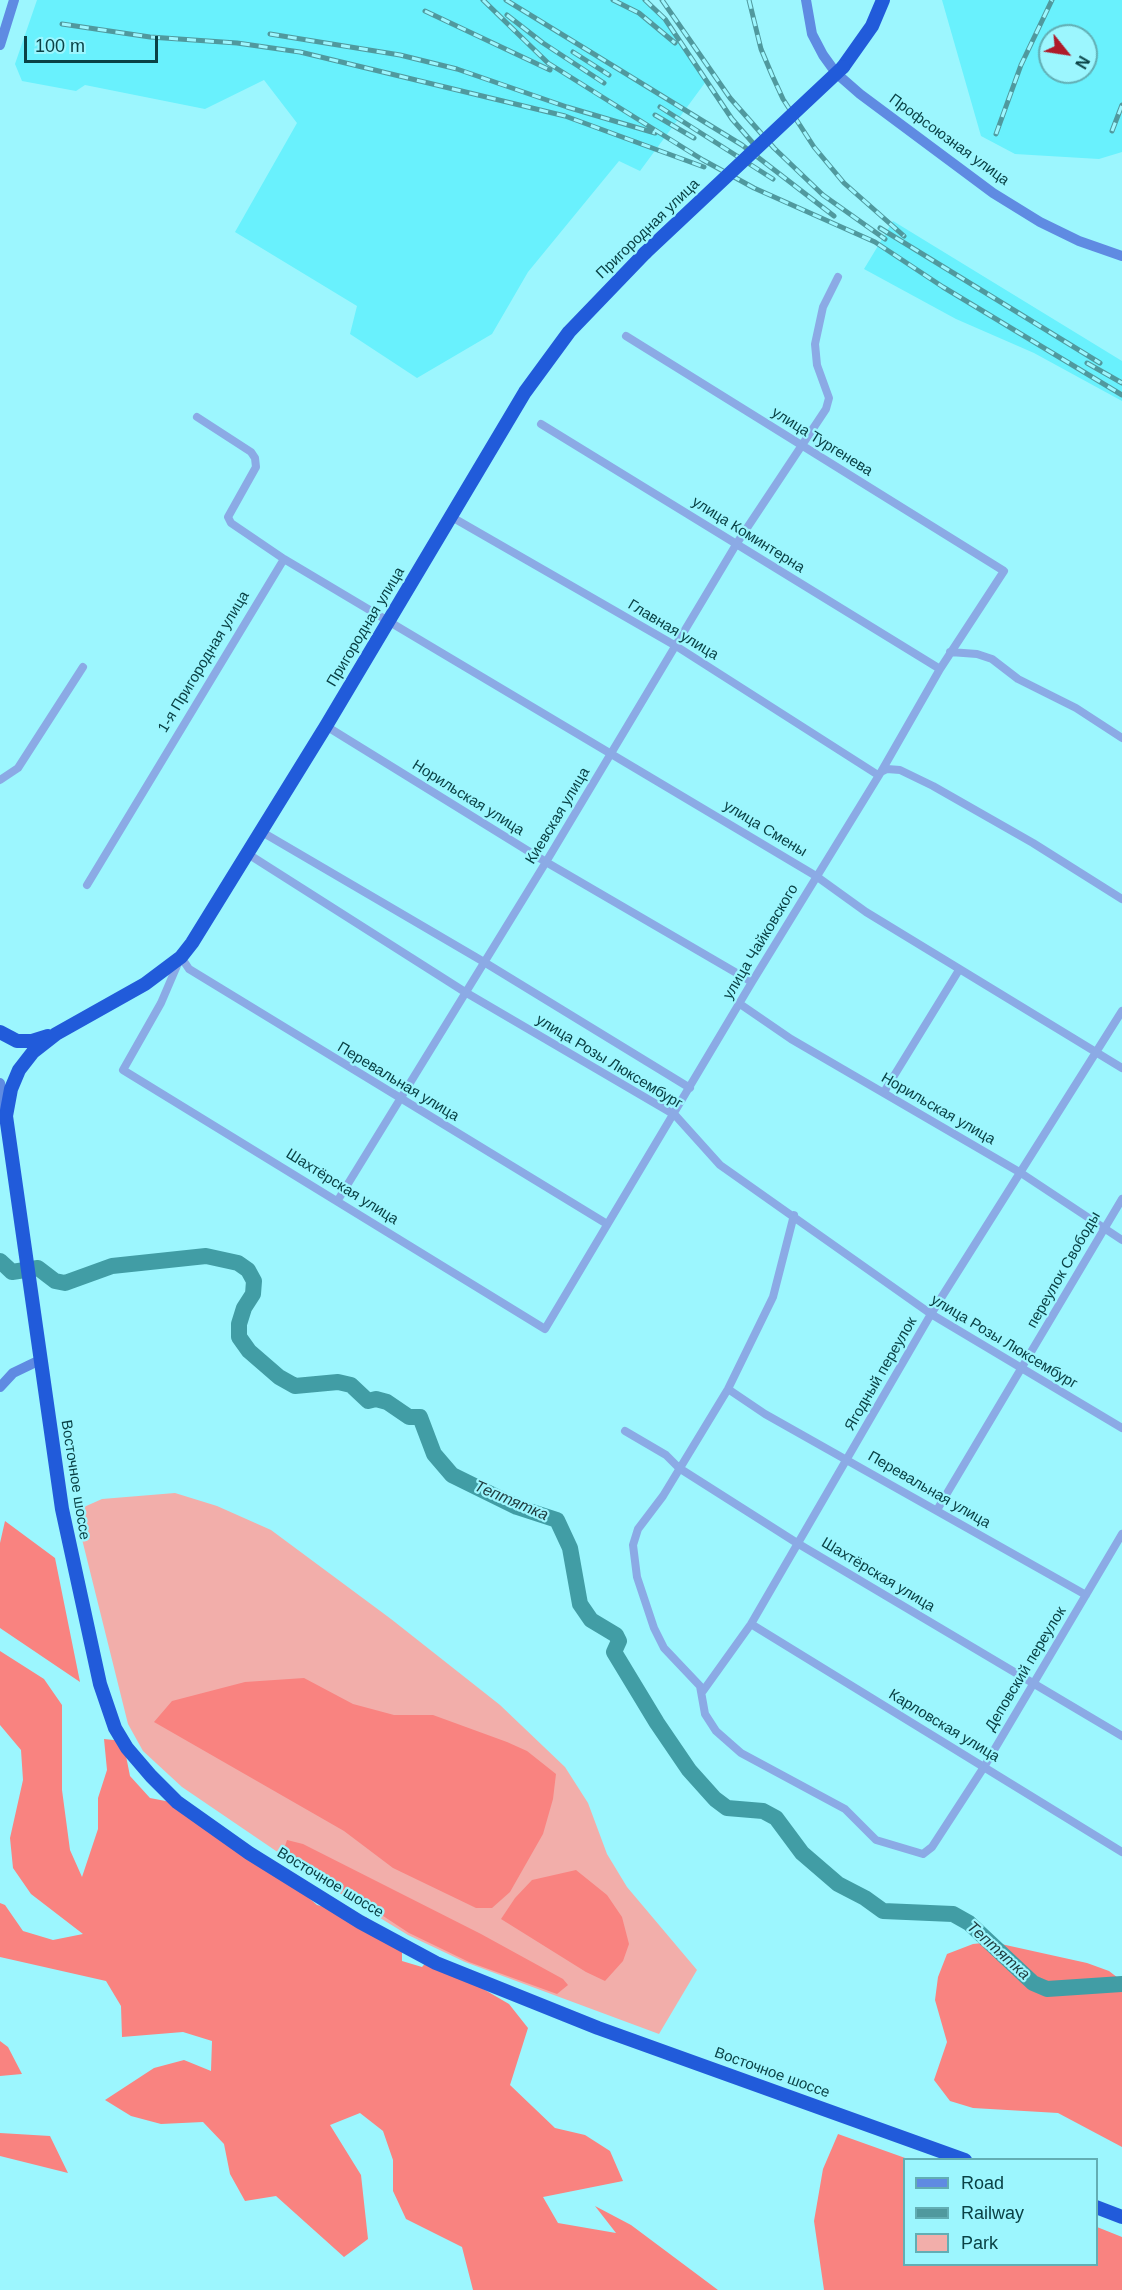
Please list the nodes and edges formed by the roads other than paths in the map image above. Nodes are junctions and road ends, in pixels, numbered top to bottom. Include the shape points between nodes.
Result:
1 (14, 0) edge
2 (806, 0) edge
3 (883, 0) edge
4 (0, 45) edge
5 (1122, 256) edge
6 (838, 277) dead end
7 (626, 336) dead end
8 (197, 417) dead end
9 (541, 424) dead end
10 (801, 445) junction
11 (450, 516) junction
12 (737, 543) junction
13 (284, 559) junction
14 (1004, 571) joint
15 (389, 620) junction
16 (676, 646) junction
17 (950, 652) junction
18 (83, 668) dead end
19 (940, 669) junction
20 (326, 726) junction
21 (1122, 738) edge
22 (612, 752) junction
23 (880, 774) junction
24 (0, 780) edge
25 (262, 832) junction
26 (248, 854) junction
27 (546, 862) junction
28 (816, 876) junction
29 (87, 885) dead end
30 (1122, 899) edge
31 (181, 957) junction
32 (484, 962) junction
33 (959, 970) junction
34 (752, 982) junction
35 (465, 992) junction
36 (740, 1004) junction
37 (1122, 1011) edge
38 (0, 1032) edge
39 (56, 1034) junction
40 (1097, 1053) junction
41 (1122, 1068) edge
42 (0, 1083) edge
43 (690, 1088) junction
44 (884, 1092) junction
45 (400, 1100) junction
46 (5, 1112) junction
47 (675, 1115) junction
48 (1022, 1173) junction
49 (1122, 1199) edge
50 (338, 1200) junction
51 (794, 1215) junction
52 (607, 1224) junction
53 (1103, 1228) junction
54 (1122, 1240) edge
55 (34, 1310) joint
56 (931, 1314) junction
57 (545, 1329) joint
58 (40, 1360) junction
59 (1021, 1370) junction
60 (0, 1387) edge
61 (728, 1389) junction
62 (1122, 1428) edge
63 (625, 1431) dead end
64 (848, 1459) junction
65 (679, 1468) junction
66 (936, 1510) junction
67 (1122, 1534) edge
68 (797, 1543) junction
69 (1086, 1595) junction
70 (751, 1624) junction
71 (1033, 1683) junction
72 (703, 1691) junction
73 (1122, 1736) edge
74 (984, 1767) junction
75 (1122, 1852) edge
76 (959, 2158) edge
77 (1098, 2208) edge
78 (1122, 2217) edge

1 - 4 main road
2 - 5 main road, Профсоюзная улица via 812,34 823,55 860,94 993,193 1040,222
3 - 11 highway, Пригородная улица, bridge via 872,26 843,67 645,253 569,332 537,374
6 - 10 street, Киевская улица via 823,307 815,344 829,404
7 - 10 street, улица Тургенева
8 - 13 street via 255,458 256,467 228,517
9 - 12 street, улица Коминтерна
10 - 12 street, Киевская улица
10 - 14 street, улица Тургенева
11 - 15 highway, Пригородная улица
11 - 16 street, Главная улица
12 - 16 street, Киевская улица
12 - 19 street, улица Коминтерна
13 - 15 street via 333,591
13 - 29 street, 1-я Пригородная улица
14 - 17 street, улица Чайковского
15 - 20 highway, Пригородная улица
15 - 22 street, улица Смены
16 - 22 street, Киевская улица
16 - 23 street, Главная улица
17 - 19 street, улица Чайковского
17 - 21 street via 992,659 1018,680 1076,708
18 - 24 street via 24,759
19 - 23 street, улица Чайковского
20 - 25 highway, Пригородная улица
20 - 27 street, Норильская улица
22 - 27 street, Киевская улица
22 - 28 street, улица Смены
23 - 28 street, улица Чайковского
23 - 30 street, Главная улица via 887,769 900,770 933,786
25 - 26 highway, Пригородная улица
25 - 32 street
26 - 31 highway, Пригородная улица via 212,915
26 - 35 street, улица Розы Люксембург
27 - 32 street, Киевская улица
27 - 34 street, Норильская улица
28 - 33 street, улица Смены
28 - 34 street, улица Чайковского
31 - 39 highway, Пригородная улица via 145,984
31 - 45 street, Перевальная улица via 189,969
31 - 50 street, Шахтёрская улица via 161,1003 123,1070
32 - 35 street, Киевская улица
32 - 43 street
33 - 40 street, улица Смены
33 - 44 street
34 - 36 street, улица Чайковского
35 - 45 street, Киевская улица
35 - 47 street, улица Розы Люксембург
36 - 43 street, улица Чайковского
36 - 44 street, Норильская улица via 791,1039
37 - 40 street, Ягодный переулок
38 - 39 highway via 17,1041
39 - 46 highway, Пригородная улица via 33,1052 19,1070
40 - 41 street, улица Смены
40 - 48 street, Ягодный переулок
42 - 46 main road
43 - 47 street, улица Чайковского
44 - 48 street, Норильская улица
45 - 50 street, Киевская улица
45 - 52 street, Перевальная улица
46 - 55 highway, Пригородная улица
47 - 51 street, улица Розы Люксембург via 720,1165
47 - 52 street, улица Чайковского
48 - 53 street, Норильская улица
48 - 56 street, Ягодный переулок
49 - 53 street, переулок Свободы
50 - 57 street, Шахтёрская улица
51 - 56 street, улица Розы Люксембург
51 - 61 street via 777,1286
52 - 57 street, улица Чайковского
53 - 54 street, Норильская улица
53 - 59 street, переулок Свободы
55 - 58 highway, Восточное шоссе
56 - 59 street, улица Розы Люксембург
56 - 64 street, Ягодный переулок
58 - 60 main road via 13,1373
58 - 76 highway, Восточное шоссе via 62,1509 100,1684 115,1728 127,1748 177,1802 289,1878 436,1963 598,2028
59 - 62 street, улица Розы Люксембург
59 - 66 street, переулок Свободы
61 - 64 street, Перевальная улица
61 - 65 street
63 - 65 street, Шахтёрская улица via 666,1455
64 - 66 street, Перевальная улица
64 - 68 street, Ягодный переулок
65 - 68 street, Шахтёрская улица
65 - 72 street via 638,1529 632,1555 645,1608 663,1648
66 - 69 street, Перевальная улица
67 - 69 street, Деповский переулок
68 - 70 street, Ягодный переулок
68 - 71 street, Шахтёрская улица
69 - 71 street, Деповский переулок
70 - 72 street, Ягодный переулок
70 - 74 street, Карловская улица
71 - 73 street, Шахтёрская улица
71 - 74 street, Деповский переулок
72 - 74 street, Деповский переулок via 710,1725 741,1753 845,1809 876,1840 916,1854 932,1847
74 - 75 street, Карловская улица
77 - 78 highway

